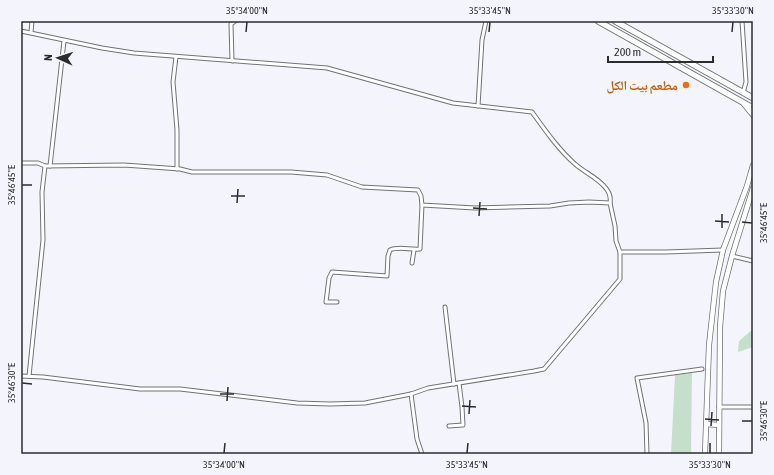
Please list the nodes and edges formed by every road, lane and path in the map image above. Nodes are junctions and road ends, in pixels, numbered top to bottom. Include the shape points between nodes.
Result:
1 (32, 21) edge
2 (235, 21) edge
3 (486, 21) edge
4 (598, 21) edge
5 (615, 21) edge
6 (742, 21) edge
7 (21, 31) edge
8 (31, 32) junction
9 (64, 41) junction
10 (667, 50) junction
11 (176, 56) junction
12 (662, 56) junction
13 (232, 61) junction
14 (744, 93) junction
15 (753, 98) edge
16 (743, 102) junction
17 (478, 106) junction
18 (753, 108) edge
19 (753, 116) edge
20 (21, 163) edge
21 (753, 165) edge
22 (45, 166) junction
23 (50, 166) junction
24 (177, 169) junction
25 (747, 186) junction
26 (753, 187) edge
27 (610, 203) junction
28 (422, 205) junction
29 (414, 250) junction
30 (723, 250) junction
31 (620, 252) junction
32 (732, 256) junction
33 (753, 261) edge
34 (412, 263) dead end
35 (337, 302) dead end
36 (444, 307) dead end
37 (702, 369) dead end
38 (21, 376) edge
39 (29, 376) junction
40 (459, 383) junction
41 (454, 384) junction
42 (412, 394) junction
43 (719, 407) junction
44 (753, 407) edge
45 (706, 424) junction
46 (719, 425) junction
47 (449, 426) dead end
48 (422, 454) edge
49 (647, 454) edge
50 (705, 454) edge
51 (718, 454) edge

1 - 8 street
2 - 13 street via 231,24
3 - 17 street via 482,40
4 - 12 main road
5 - 10 main road
6 - 14 street via 746,82
7 - 8 street
8 - 9 street
9 - 11 street via 111,50
9 - 23 street
10 - 12 main road
10 - 14 main road
11 - 13 street
11 - 24 street via 173,82
12 - 16 main road
13 - 17 street via 326,68 453,103
14 - 15 main road
16 - 18 main road
16 - 19 main road
17 - 27 street via 532,112 552,140 575,165 605,187 611,198
20 - 22 street
21 - 25 main road
22 - 23 street
22 - 39 street via 42,192 43,245
23 - 24 street
24 - 28 street via 192,172 291,172 327,175 362,187 418,190
25 - 26 main road
25 - 30 main road
26 - 32 main road
27 - 28 street via 475,208
27 - 31 street
28 - 29 street via 420,249
29 - 34 street
29 - 35 street via 390,250 388,276 332,272 326,302
30 - 31 street
30 - 45 main road via 710,332
31 - 40 street via 620,279 544,369
32 - 33 street
32 - 43 main road via 723,291
36 - 41 street
37 - 49 street via 637,378 646,423
38 - 39 street
39 - 42 street via 140,389 180,389 297,403 365,403
40 - 41 street
40 - 47 street via 462,425
41 - 42 street via 428,388
42 - 48 street via 417,439
43 - 44 street
43 - 46 main road
45 - 46 main road
45 - 50 main road
46 - 51 main road

